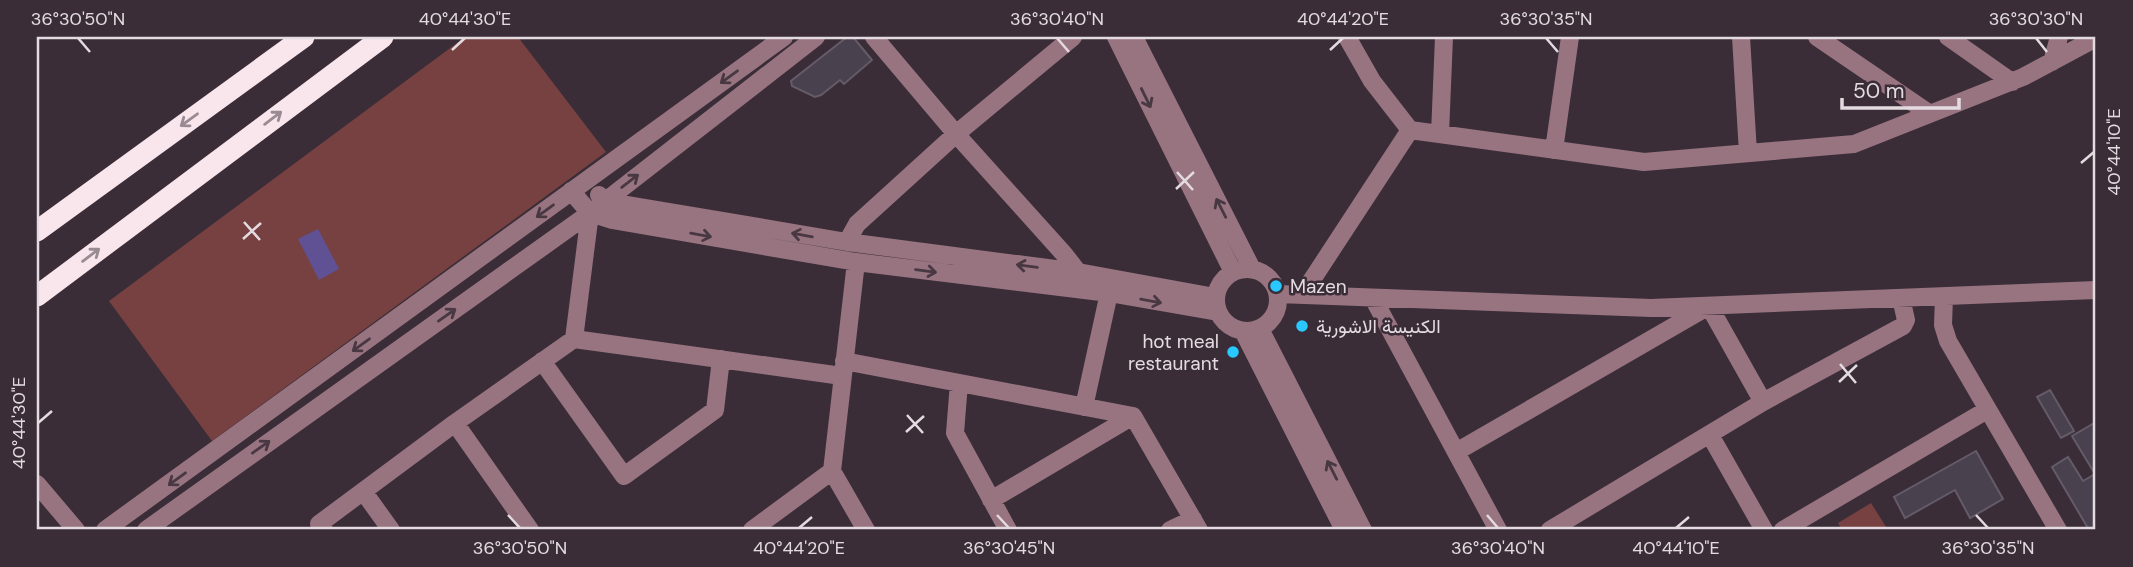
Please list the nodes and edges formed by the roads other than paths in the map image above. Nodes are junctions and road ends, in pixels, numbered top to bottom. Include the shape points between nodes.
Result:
1 (304, 37) edge
2 (383, 37) edge
3 (784, 37) edge
4 (816, 37) edge
5 (874, 37) edge
6 (1073, 37) edge
7 (1116, 37) edge
8 (1134, 37) edge
9 (1347, 37) edge
10 (1444, 37) edge
11 (1570, 37) edge
12 (1741, 37) edge
13 (1818, 37) edge
14 (1948, 37) edge
15 (2059, 37) edge
16 (2096, 38) edge
17 (2052, 62) junction
18 (2012, 82) junction
19 (1930, 114) junction
20 (1410, 130) junction
21 (956, 134) junction
22 (1440, 134) junction
23 (1554, 150) junction
24 (1748, 153) junction
25 (587, 180) junction
26 (571, 191) junction
27 (597, 207) junction
28 (37, 231) edge
29 (846, 243) junction
30 (856, 262) junction
31 (1252, 269) junction
32 (1078, 272) junction
33 (1233, 272) junction
34 (2096, 290) edge
35 (1109, 293) junction
36 (1278, 295) junction
37 (1302, 295) junction
38 (37, 296) edge
39 (1944, 297) junction
40 (1373, 298) junction
41 (1901, 298) junction
42 (1217, 305) junction
43 (1709, 306) junction
44 (1252, 330) junction
45 (574, 338) junction
46 (721, 359) junction
47 (542, 361) junction
48 (843, 368) junction
49 (959, 383) junction
50 (1763, 402) junction
51 (1084, 407) junction
52 (1987, 410) junction
53 (1133, 416) junction
54 (455, 423) junction
55 (1710, 435) junction
56 (1456, 452) junction
57 (832, 471) junction
58 (37, 484) edge
59 (363, 491) junction
60 (991, 500) junction
61 (1196, 524) edge
62 (76, 530) edge
63 (105, 530) edge
64 (146, 530) edge
65 (324, 530) edge
66 (391, 530) edge
67 (530, 530) edge
68 (751, 530) edge
69 (866, 530) edge
70 (1008, 530) edge
71 (1170, 530) edge
72 (1344, 530) edge
73 (1363, 530) edge
74 (1498, 530) edge
75 (1550, 530) edge
76 (1764, 530) edge
77 (1783, 530) edge
78 (2058, 530) edge

1 -> 28 highway
38 -> 2 highway
3 -> 25 street
27 -> 4 street
5 - 21 street
6 - 21 street
7 -> 33 street
31 -> 8 street
9 - 20 street via 1372,81
10 - 22 street
11 - 23 street
12 - 24 street
13 - 19 street
14 - 18 street
15 - 17 street
16 - 17 street
17 - 18 street
18 - 19 street
19 - 24 street via 1854,144
20 - 22 street
20 - 37 street
21 - 29 street via 857,224
21 - 32 street
22 - 23 street
23 - 24 street via 1644,162
25 - 26 street
25 - 27 street
26 - 27 street
26 -> 63 street
29 -> 27 street
27 -> 30 street via 612,220
27 - 45 street
64 -> 27 street
32 -> 29 street
30 -> 35 street
30 - 48 street
31 - 33 street
31 - 36 street via 1266,275
32 - 42 street
33 - 42 street via 1221,282
34 - 39 street
35 -> 42 street
35 - 51 street
36 - 37 street
36 - 44 street via 1273,318
37 - 40 street
39 - 41 street
39 - 52 street via 1943,325 1948,341
40 - 43 street via 1627,308
40 - 56 street
41 - 43 street
41 - 50 street via 1903,326
42 - 44 street via 1228,325
43 - 50 street
43 - 56 street
44 - 72 street
73 -> 44 street
45 - 46 street
45 - 47 street
46 - 47 street via 715,410 624,476
46 - 48 street
47 - 54 street
48 - 49 street
48 - 57 street
49 - 51 street
49 - 60 street via 955,433
50 - 55 street
51 - 53 street
52 - 77 street
52 - 78 street
53 - 60 street
53 - 61 street
54 - 59 street
54 - 67 street
55 - 75 street
55 - 76 street
56 - 74 street
57 - 68 street
57 - 69 street
58 - 62 street
59 - 65 street via 319,524
59 - 66 street
60 - 70 street
61 - 71 street

